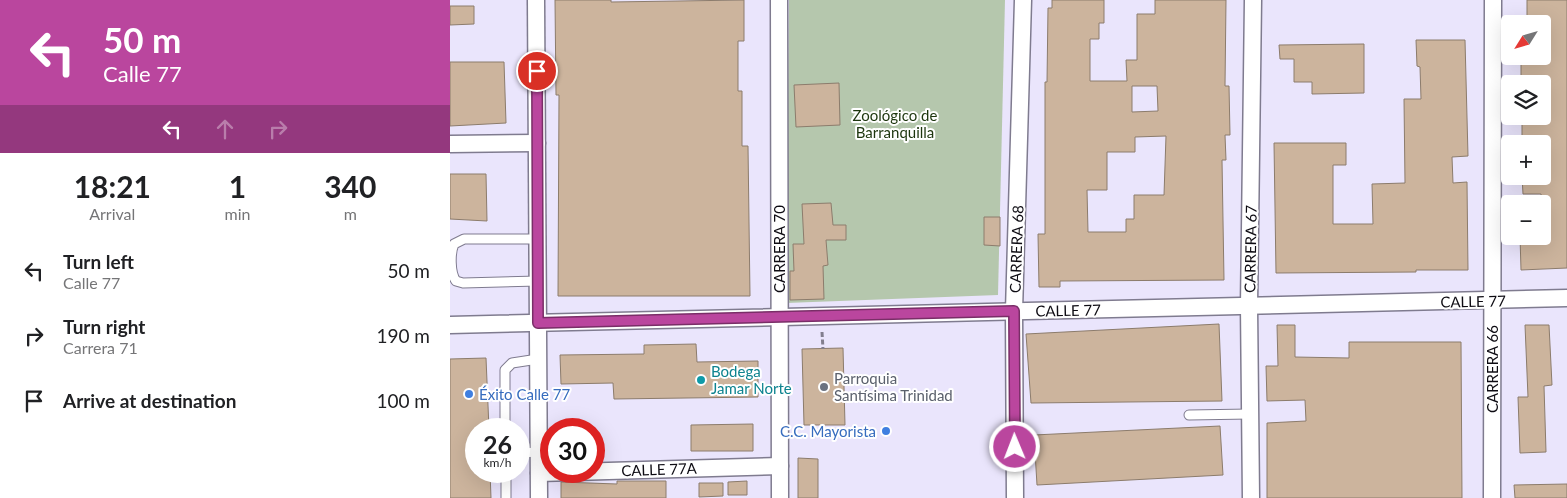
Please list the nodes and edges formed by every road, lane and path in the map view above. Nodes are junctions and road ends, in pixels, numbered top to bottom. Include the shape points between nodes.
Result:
1 (536, 0) edge
2 (778, 0) edge
3 (1023, 0) edge
4 (1253, 0) edge
5 (1493, 0) edge
6 (537, 143) junction
7 (450, 144) edge
8 (538, 238) junction
9 (538, 280) junction
10 (1567, 298) edge
11 (1492, 300) junction
12 (1249, 306) junction
13 (1014, 311) junction
14 (779, 317) junction
15 (538, 323) junction
16 (450, 325) edge
17 (538, 359) junction
18 (1250, 414) junction
19 (1189, 415) dead end
20 (505, 418) edge
21 (530, 452) edge
22 (539, 452) junction
23 (780, 466) junction
24 (539, 473) junction
25 (506, 483) edge
26 (506, 498) edge
27 (539, 498) edge
28 (780, 498) edge
29 (1015, 498) edge
30 (1251, 498) edge
31 (1492, 498) edge

1 - 6 street
2 - 14 street, CARRERA 70
3 - 13 street, CARRERA 68
4 - 12 street, CARRERA 67
5 - 11 street, CARRERA 66
6 - 7 street
6 - 8 street
8 - 9 street
8 - 9 lane via 464,239 454,244 451,255 452,276 456,281
9 - 15 street
10 - 11 street, CALLE 77
11 - 12 street, CALLE 77
11 - 31 street, CARRERA 66
12 - 13 street, CALLE 77
12 - 18 street, CARRERA 67
13 - 14 street, CALLE 77
13 - 29 street, CARRERA 68
14 - 15 street, CALLE 77
14 - 23 street, CARRERA 70
15 - 16 street, CALLE 77
15 - 17 street
17 - 20 lane via 512,363 505,370
17 - 22 street
18 - 19 lane
18 - 30 street, CARRERA 67
21 - 22 lane
22 - 24 street
23 - 24 street, CALLE 77A
23 - 28 street, CARRERA 70
24 - 27 street
25 - 26 lane

